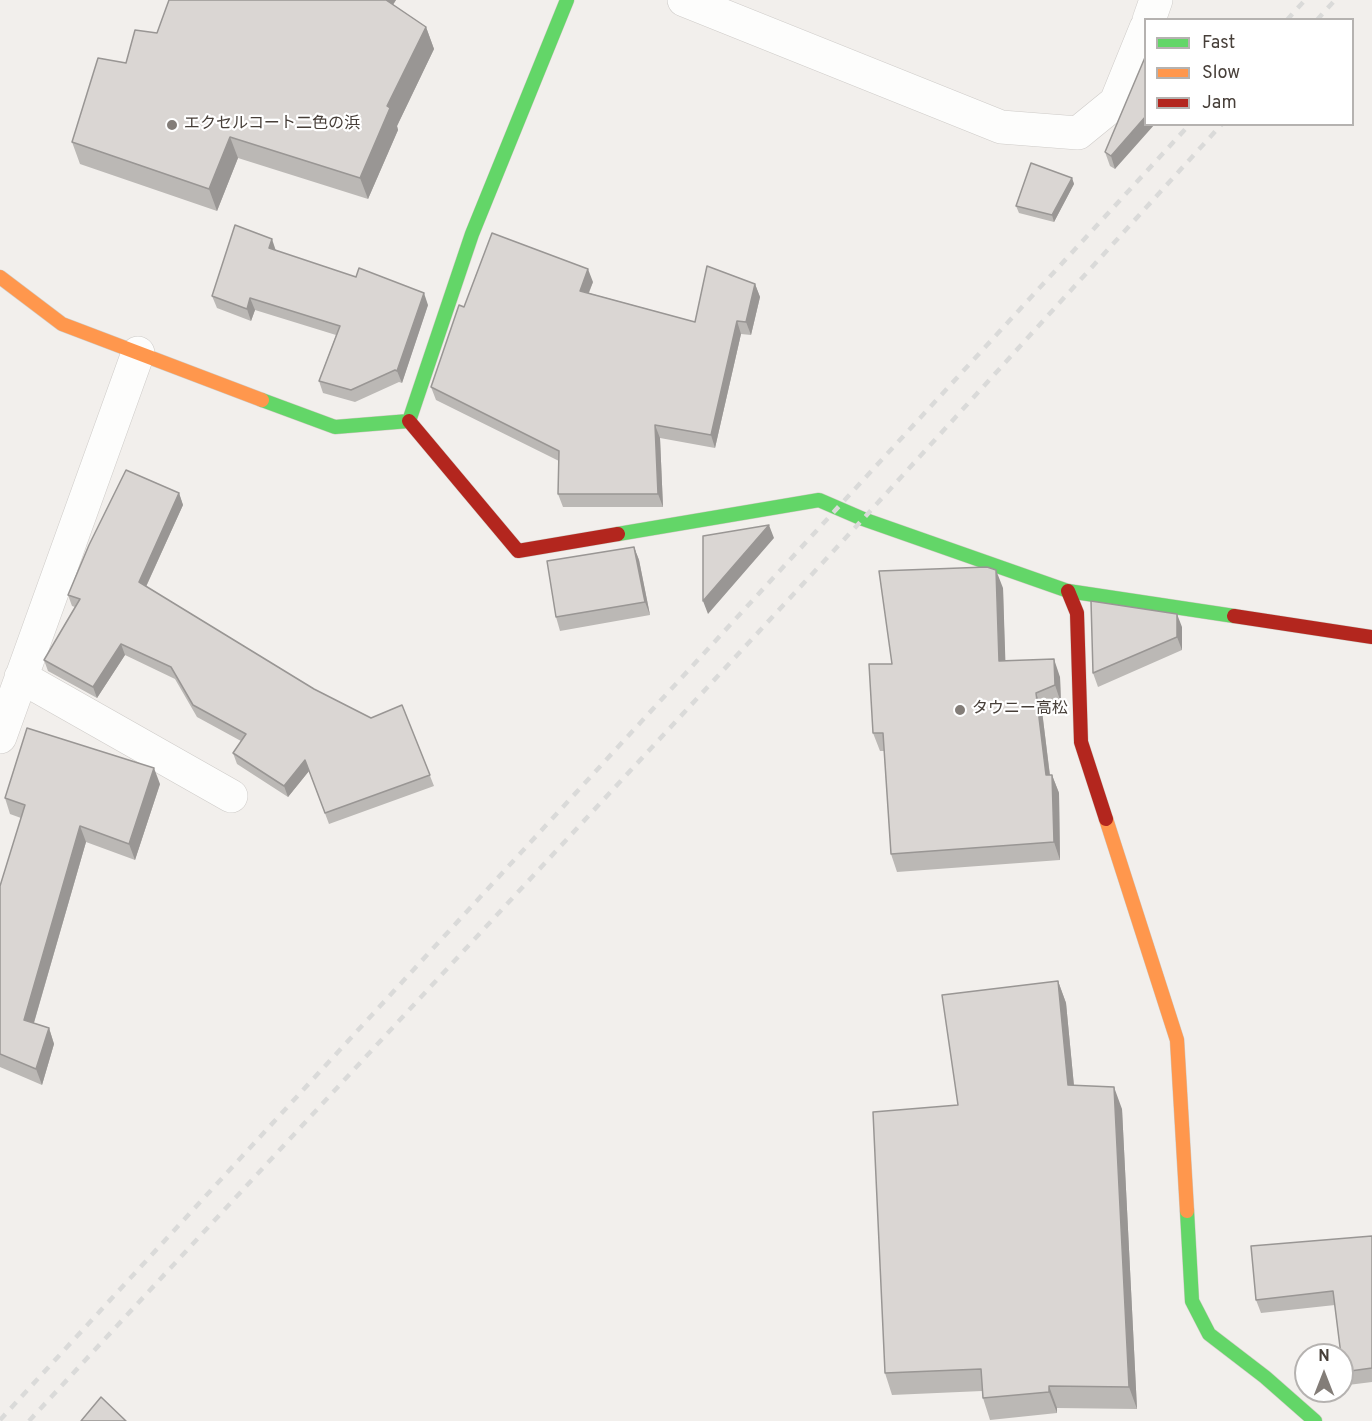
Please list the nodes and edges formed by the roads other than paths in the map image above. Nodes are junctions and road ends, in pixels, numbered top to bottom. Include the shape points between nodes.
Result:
1 (567, 0) edge
2 (684, 0) edge
3 (1156, 0) edge
4 (1150, 18) edge
5 (1144, 33) edge
6 (0, 277) edge
7 (138, 353) junction
8 (409, 421) junction
9 (1068, 591) junction
10 (1372, 637) edge
11 (8, 705) edge
12 (231, 796) dead end
13 (1315, 1421) edge

1 - 8 street via 472,234
2 - 5 street via 1001,127 1078,133 1116,102
3 - 4 street
6 - 7 street via 62,324
7 - 8 street via 335,427
7 - 11 street
8 - 9 street via 518,551 819,500
9 - 10 street
9 - 13 street via 1077,614 1081,742 1177,1040 1191,1301 1209,1334
11 - 12 street

